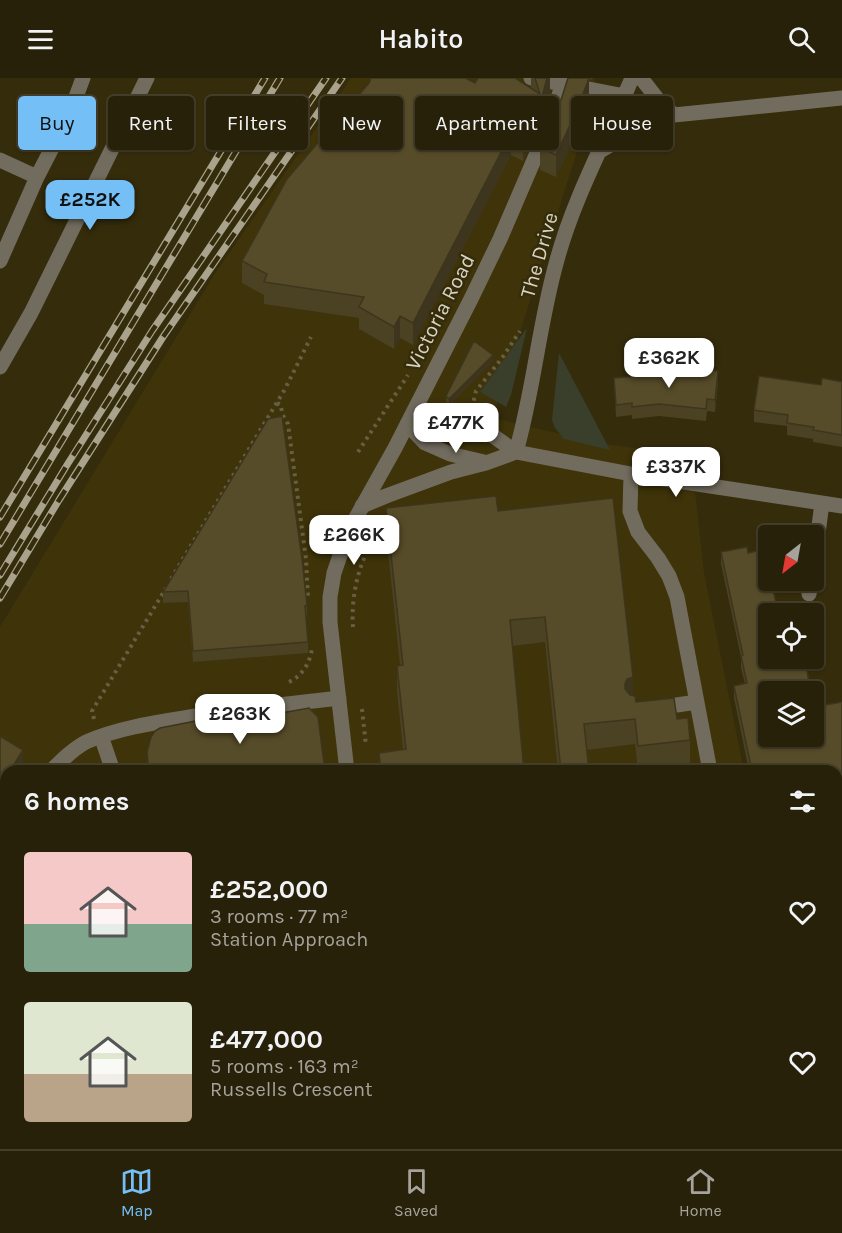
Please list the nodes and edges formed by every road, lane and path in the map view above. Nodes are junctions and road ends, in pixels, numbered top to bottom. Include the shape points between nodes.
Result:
1 (83, 78) edge
2 (147, 78) edge
3 (531, 78) edge
4 (562, 78) edge
5 (632, 78) edge
6 (641, 78) edge
7 (625, 96) joint
8 (842, 98) edge
9 (674, 116) junction
10 (600, 151) joint
11 (0, 160) edge
12 (37, 177) junction
13 (0, 261) edge
14 (311, 337) dead end
15 (0, 368) edge
16 (277, 403) junction
17 (407, 424) junction
18 (371, 431) dead end
19 (358, 452) dead end
20 (516, 452) junction
21 (486, 463) junction
22 (631, 474) junction
23 (822, 503) junction
24 (842, 506) edge
25 (362, 507) junction
26 (390, 520) edge
27 (819, 525) edge
28 (309, 603) edge
29 (353, 630) dead end
30 (311, 638) dead end
31 (286, 683) dead end
32 (339, 698) junction
33 (361, 699) dead end
34 (697, 702) junction
35 (645, 710) edge
36 (101, 736) junction
37 (367, 755) dead end
38 (58, 765) edge
39 (111, 765) edge
40 (346, 765) edge
41 (709, 765) edge

1 - 12 street
2 - 15 street
3 - 7 street
4 - 17 street, Victoria Road via 552,118 500,239
5 - 7 street, The Drive
6 - 9 street
8 - 9 street
9 - 10 street
10 - 20 street, The Drive via 558,254
11 - 12 street
12 - 13 street
14 - 16 path
16 - 28 path via 288,424
16 - 36 path via 92,711
17 - 20 street via 435,417 489,433
17 - 21 street via 425,443
17 - 25 street, Victoria Road
18 - 19 path
20 - 21 street
20 - 22 street
21 - 25 street via 451,472
22 - 23 street
22 - 34 street via 630,511 638,532 669,576 677,597
23 - 24 street
23 - 27 street
25 - 32 street, Victoria Road via 348,532 330,597
26 - 29 path via 363,560 355,591
30 - 31 path via 309,663
32 - 36 street via 245,708 152,723
32 - 40 street, Victoria Road
33 - 37 path
34 - 35 street
34 - 41 street
36 - 38 street via 75,749
36 - 39 street

